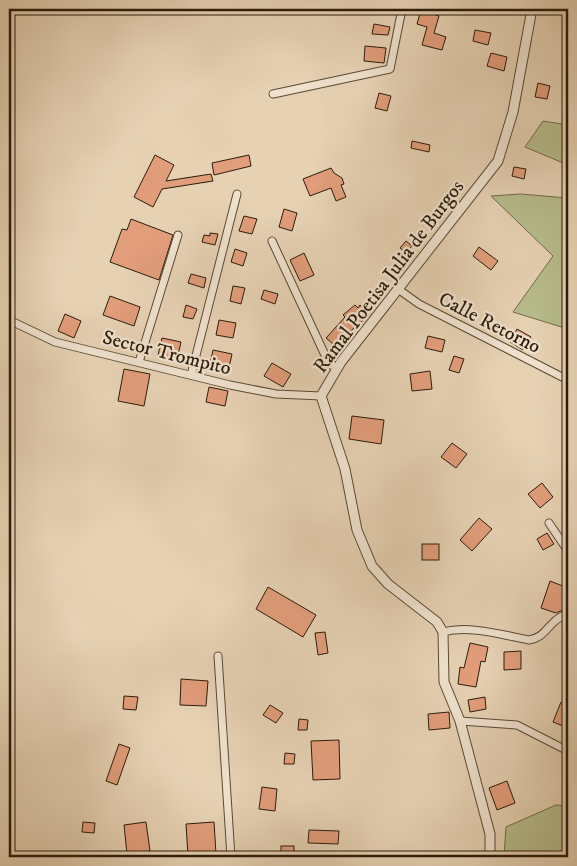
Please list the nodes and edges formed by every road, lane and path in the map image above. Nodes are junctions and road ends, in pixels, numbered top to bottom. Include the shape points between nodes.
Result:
1 (402, 9) edge
2 (532, 9) edge
3 (273, 94) dead end
4 (237, 194) dead end
5 (178, 235) dead end
6 (272, 241) dead end
7 (398, 288) junction
8 (9, 320) edge
9 (139, 362) junction
10 (336, 370) junction
11 (191, 375) junction
12 (568, 380) edge
13 (322, 396) junction
14 (549, 523) dead end
15 (568, 551) edge
16 (568, 613) edge
17 (443, 632) junction
18 (218, 656) dead end
19 (460, 721) junction
20 (568, 751) edge
21 (231, 857) edge
22 (490, 857) edge

1 - 3 street via 390,68
2 - 7 street, Ramal Poetisa Julia de Burgos via 514,112 498,160
4 - 11 street
5 - 9 street
6 - 10 street via 325,354
7 - 10 street, Ramal Poetisa Julia de Burgos
7 - 12 street, Calle Retorno via 419,304
8 - 9 street, Sector Trompito via 55,342
9 - 11 street, Sector Trompito
10 - 13 street, Ramal Poetisa Julia de Burgos
11 - 13 street, Sector Trompito via 276,394
13 - 17 street, Ramal Poetisa Julia de Burgos via 346,469 357,530 372,566 388,584 437,622
14 - 15 street
16 - 17 street via 537,639 472,630
17 - 19 street via 444,682
18 - 21 street
19 - 20 street via 518,725
19 - 22 street via 490,834

